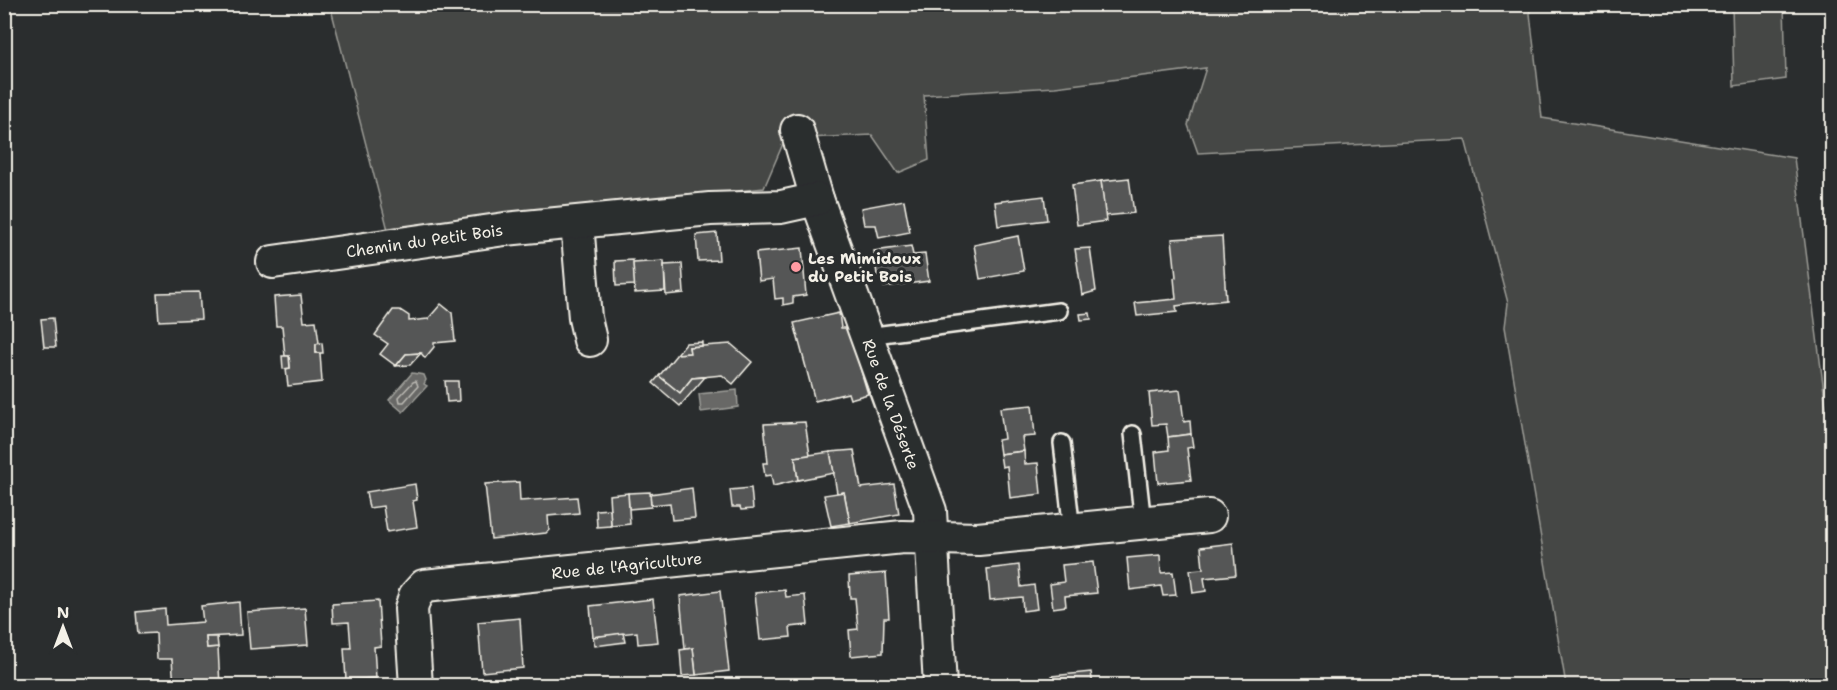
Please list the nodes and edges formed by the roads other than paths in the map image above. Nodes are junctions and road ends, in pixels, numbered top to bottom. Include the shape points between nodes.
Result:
1 (797, 130) dead end
2 (817, 199) junction
3 (577, 223) junction
4 (273, 262) dead end
5 (1059, 311) dead end
6 (867, 336) junction
7 (590, 340) dead end
8 (1133, 434) dead end
9 (1062, 443) dead end
10 (1209, 516) dead end
11 (1143, 523) junction
12 (1072, 531) junction
13 (933, 537) junction
14 (416, 686) edge
15 (940, 686) edge

1 - 2 street, Rue de la Déserte
2 - 3 street, Chemin du Petit Bois via 782,207 710,209
2 - 6 street, Rue de la Déserte
3 - 4 street, Chemin du Petit Bois via 505,229
3 - 7 street
5 - 6 lane
6 - 13 street, Rue de la Déserte via 930,511
8 - 11 lane
9 - 12 lane
10 - 11 street
11 - 12 street
12 - 13 street via 978,539
13 - 14 street, Rue de l'Agriculture via 424,586 411,609
13 - 15 street, Rue de la Déserte

